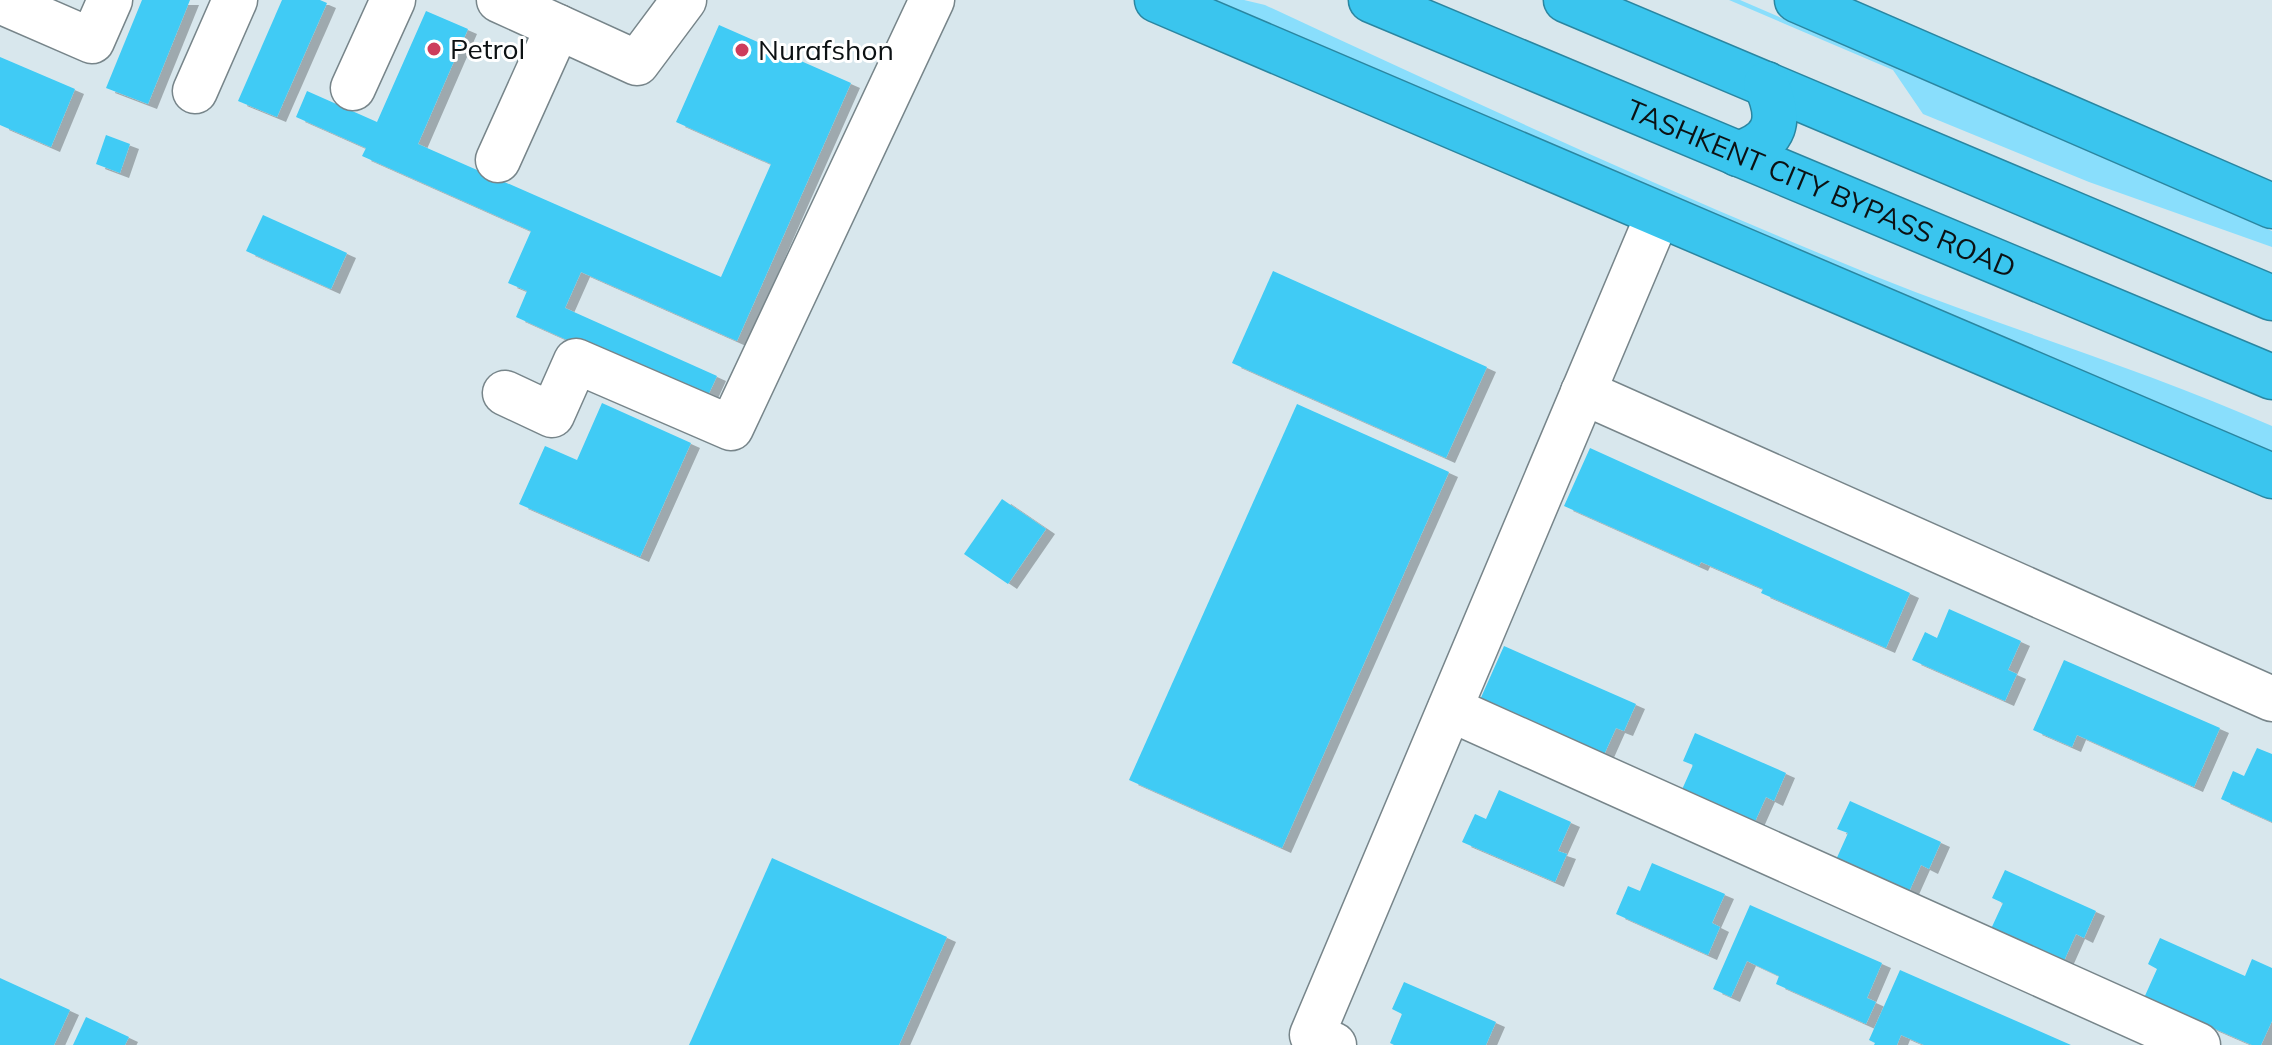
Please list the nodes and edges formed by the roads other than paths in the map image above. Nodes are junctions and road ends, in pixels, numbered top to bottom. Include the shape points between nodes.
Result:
1 (110, 0) edge
2 (235, 0) edge
3 (393, 0) edge
4 (499, 0) edge
5 (684, 0) edge
6 (932, 0) edge
7 (1157, 0) edge
8 (1371, 0) edge
9 (1566, 0) edge
10 (1797, 0) edge
11 (0, 1) edge
12 (558, 27) junction
13 (1766, 84) junction
14 (353, 88) dead end
15 (195, 91) dead end
16 (1738, 154) junction
17 (498, 160) dead end
18 (2272, 206) edge
19 (1658, 215) junction
20 (2272, 298) edge
21 (2272, 377) edge
22 (1583, 392) junction
23 (505, 393) dead end
24 (2272, 476) edge
25 (2272, 699) edge
26 (1450, 709) junction
27 (1318, 1042) edge
28 (2198, 1045) edge

1 - 11 street via 92,41
2 - 15 street
3 - 14 street
4 - 12 street
5 - 12 street via 637,63
6 - 23 street via 731,428 576,361 552,415
7 - 19 highway
8 - 16 highway, TASHKENT CITY BYPASS ROAD
9 - 13 highway
10 - 18 highway
12 - 17 street
13 - 16 highway via 1775,108 1773,130
13 - 20 highway
16 - 21 highway, TASHKENT CITY BYPASS ROAD
19 - 22 street
19 - 24 highway
22 - 25 street
22 - 26 street
26 - 27 street
26 - 28 street

